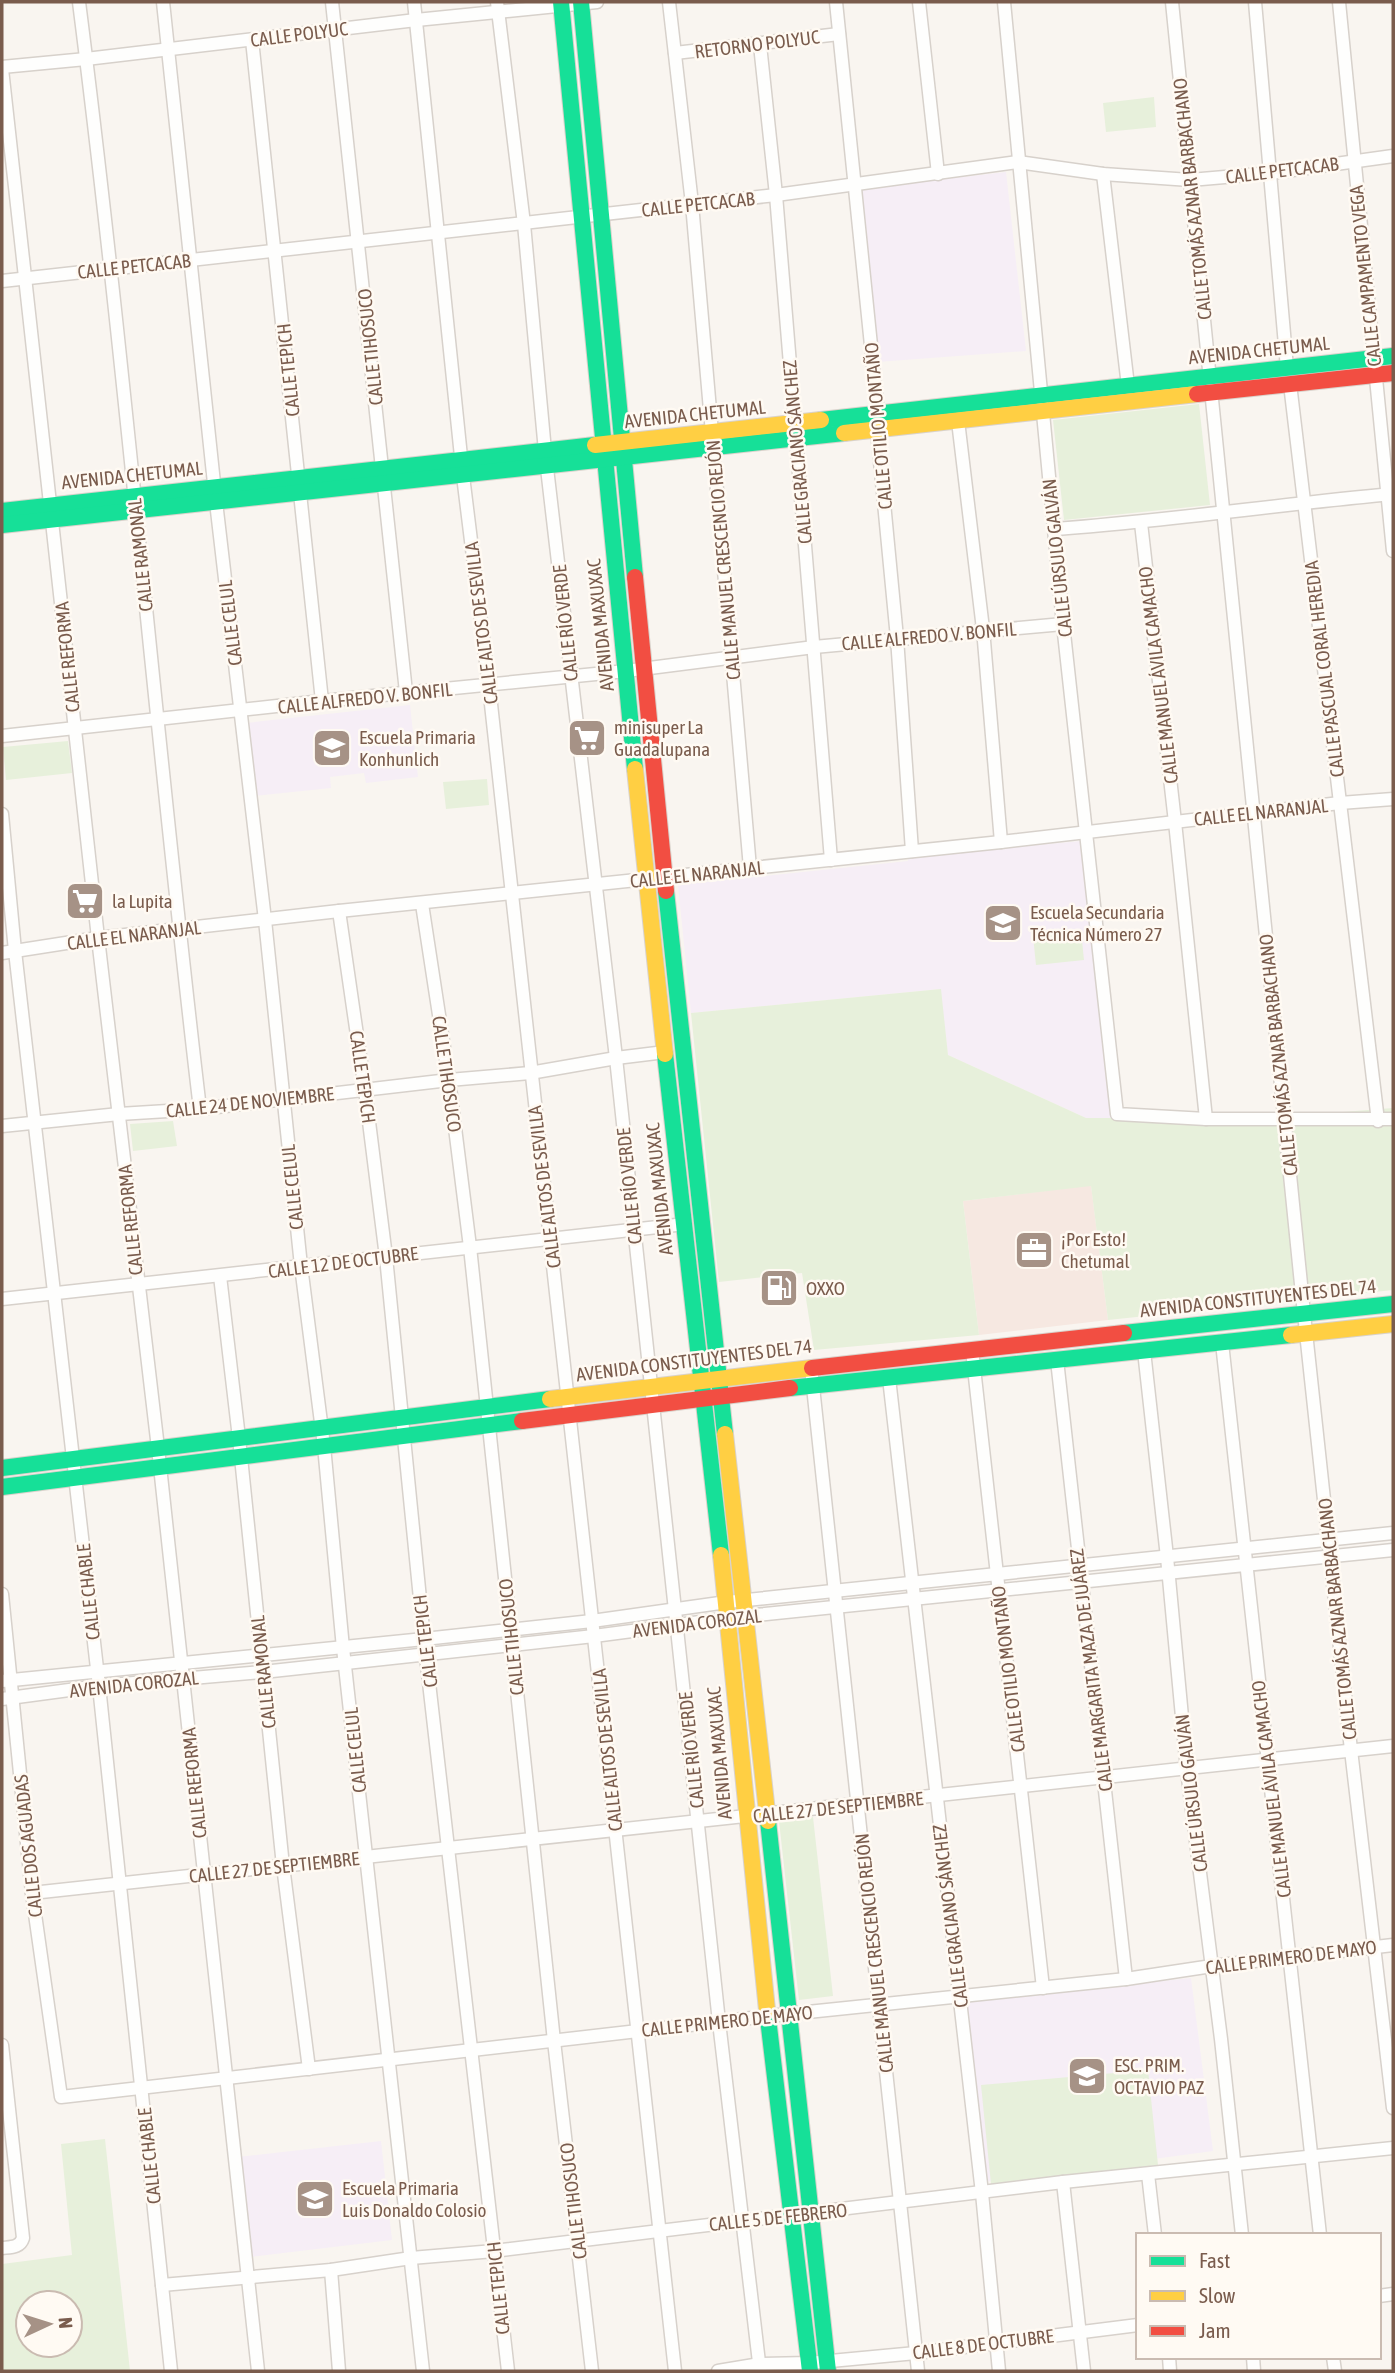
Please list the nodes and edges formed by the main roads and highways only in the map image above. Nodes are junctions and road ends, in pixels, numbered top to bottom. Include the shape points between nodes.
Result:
1 (586, 2) edge
2 (561, 4) edge
3 (1393, 356) edge
4 (1374, 367) junction
5 (1393, 373) edge
6 (1210, 385) junction
7 (1042, 404) junction
8 (877, 422) junction
9 (625, 450) junction
10 (604, 453) junction
11 (2, 510) edge
12 (51, 512) junction
13 (2, 525) edge
14 (1393, 1304) edge
15 (1393, 1324) edge
16 (1097, 1336) junction
17 (1100, 1356) junction
18 (709, 1379) junction
19 (720, 1396) junction
20 (702, 1398) junction
21 (2, 1468) edge
22 (2, 1486) edge
23 (828, 2366) edge
24 (810, 2367) edge

1 - 9 main road, AVENIDA MAXUXAC
2 - 10 main road, AVENIDA MAXUXAC
3 - 4 main road, AVENIDA CHETUMAL
4 - 5 main road, AVENIDA CHETUMAL
4 - 6 main road, AVENIDA CHETUMAL
6 - 7 main road, AVENIDA CHETUMAL
6 - 7 main road, AVENIDA CHETUMAL via 1128,386
7 - 8 main road, AVENIDA CHETUMAL
7 - 8 main road, AVENIDA CHETUMAL via 958,421
8 - 9 main road, AVENIDA CHETUMAL
9 - 10 main road, AVENIDA CHETUMAL
9 - 18 main road, AVENIDA MAXUXAC
10 - 12 main road, AVENIDA CHETUMAL
10 - 18 main road, AVENIDA MAXUXAC via 645,878 685,1224
11 - 12 main road, AVENIDA CHETUMAL
12 - 13 main road, AVENIDA CHETUMAL
14 - 16 main road, AVENIDA CONSTITUYENTES DEL 74
15 - 17 main road, AVENIDA CONSTITUYENTES DEL 74
16 - 17 main road
16 - 18 main road, AVENIDA CONSTITUYENTES DEL 74
17 - 19 main road, AVENIDA CONSTITUYENTES DEL 74
18 - 19 main road, AVENIDA MAXUXAC
18 - 20 main road, AVENIDA MAXUXAC
18 - 21 main road, AVENIDA CONSTITUYENTES DEL 74
19 - 20 main road, AVENIDA CONSTITUYENTES DEL 74
19 - 23 main road, AVENIDA MAXUXAC
20 - 22 main road, AVENIDA CONSTITUYENTES DEL 74
20 - 24 main road, AVENIDA MAXUXAC

